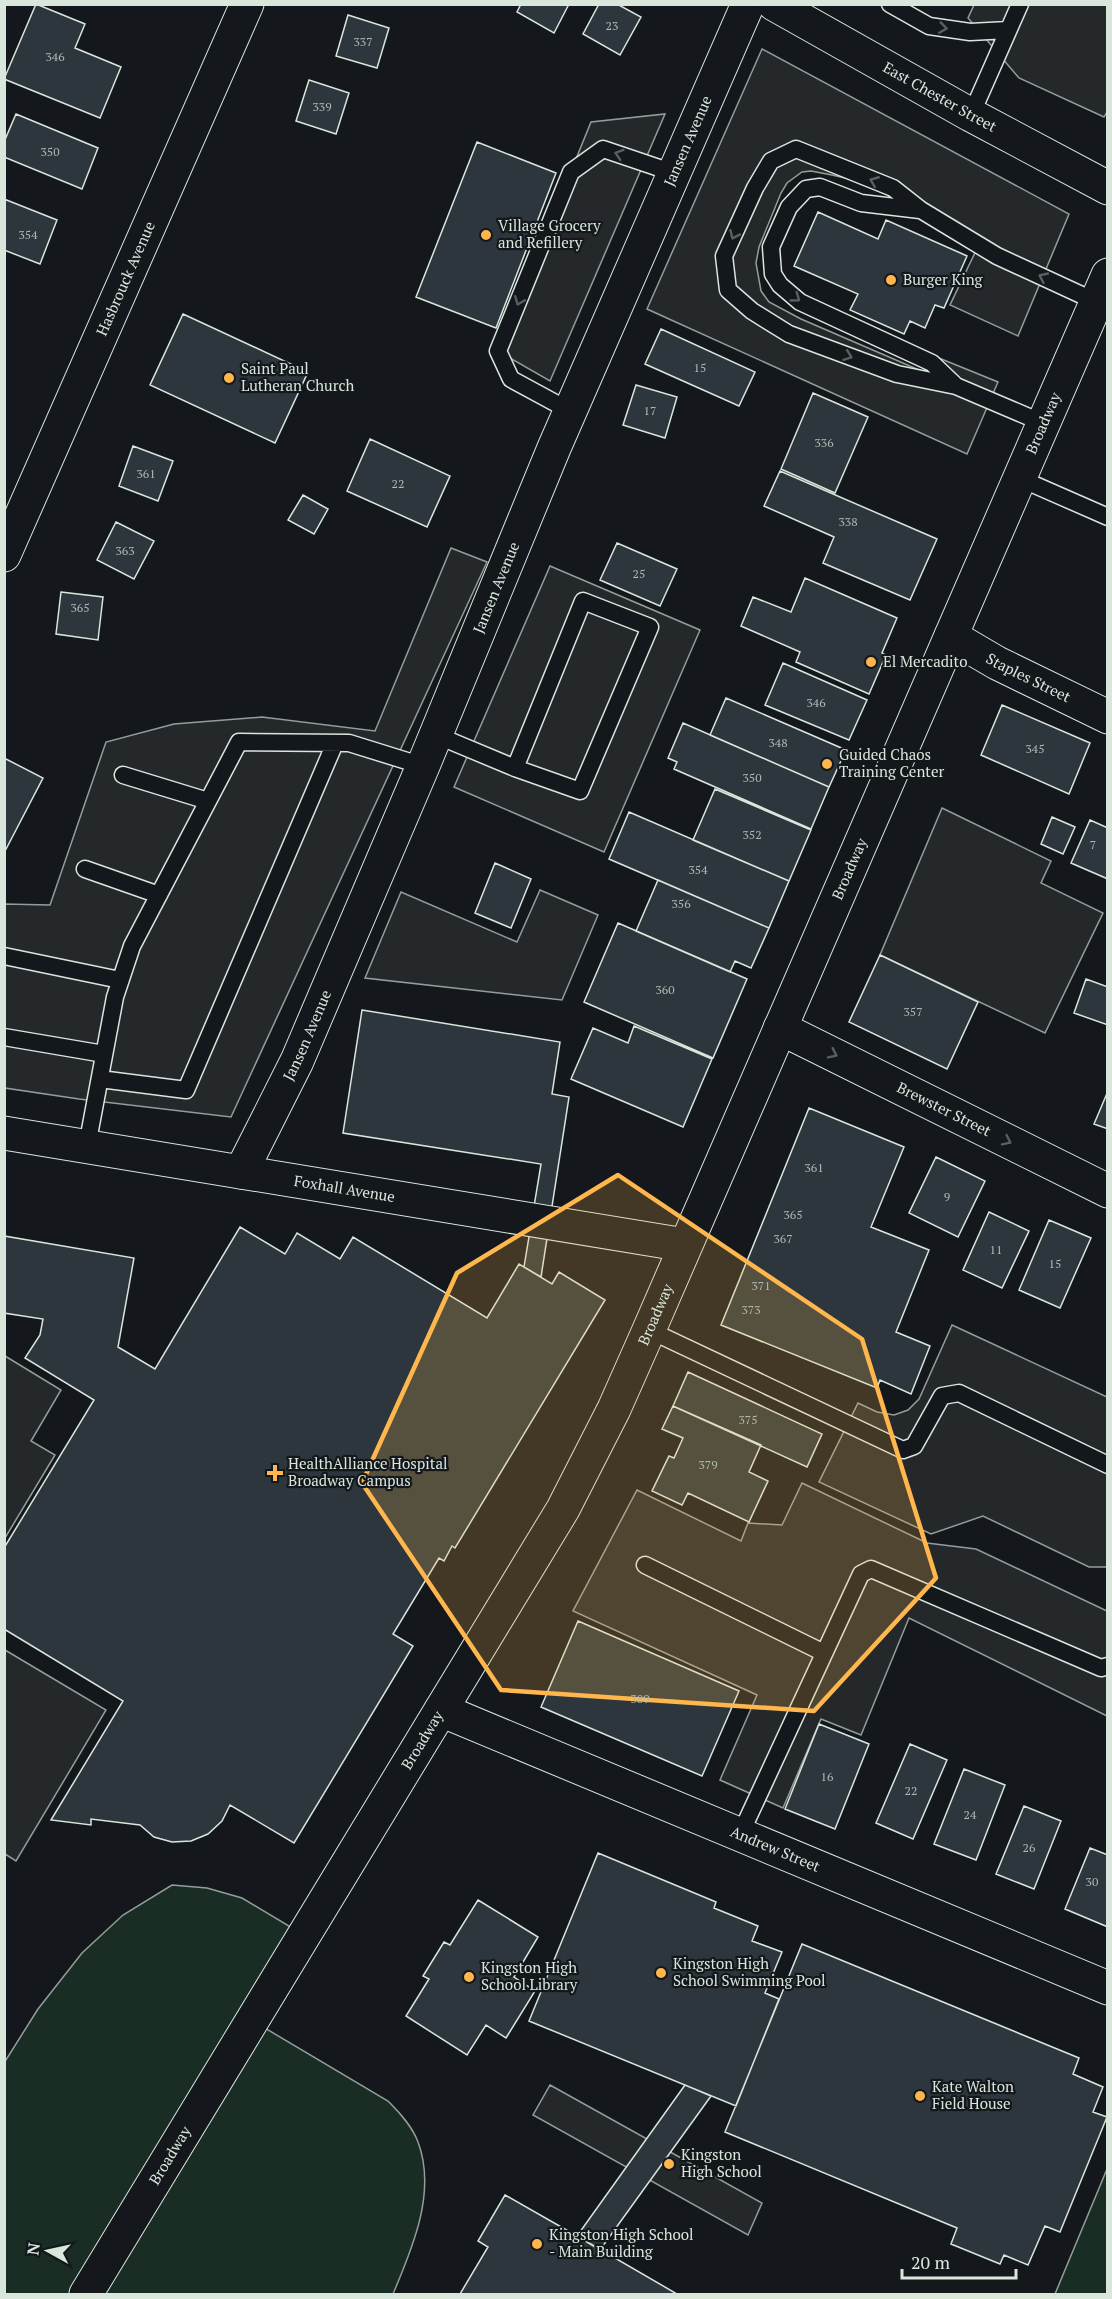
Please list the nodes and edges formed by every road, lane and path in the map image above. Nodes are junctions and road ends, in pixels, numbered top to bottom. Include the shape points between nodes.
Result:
1 (247, 4) edge
2 (748, 4) edge
3 (774, 4) edge
4 (890, 4) edge
5 (1020, 4) edge
6 (1008, 30) junction
7 (970, 116) junction
8 (674, 173) junction
9 (1107, 188) edge
10 (921, 210) junction
11 (1104, 295) edge
12 (956, 386) junction
13 (570, 411) junction
14 (1043, 423) junction
15 (1019, 478) junction
16 (1107, 517) edge
17 (4, 555) edge
18 (951, 636) junction
19 (1107, 717) edge
20 (436, 735) junction
21 (335, 744) junction
22 (423, 766) junction
23 (515, 768) junction
24 (123, 775) dead end
25 (208, 801) junction
26 (85, 870) dead end
27 (159, 895) junction
28 (4, 957) edge
29 (120, 980) junction
30 (780, 1028) junction
31 (4, 1036) edge
32 (104, 1054) junction
33 (100, 1079) junction
34 (4, 1133) edge
35 (87, 1146) junction
36 (241, 1172) junction
37 (1107, 1191) edge
38 (685, 1245) junction
39 (649, 1330) junction
40 (1107, 1465) edge
41 (645, 1564) dead end
42 (824, 1653) junction
43 (1107, 1666) edge
44 (441, 1710) junction
45 (740, 1835) junction
46 (1107, 1988) edge
47 (86, 2295) edge

1 - 17 main road, Hasbrouck Avenue
2 - 8 main road, Jansen Avenue
3 - 7 main road, East Chester Street
4 -> 6 lane via 929,26 970,32
5 - 6 lane
6 - 7 lane
7 - 9 main road, East Chester Street
8 - 13 main road, Jansen Avenue
8 -> 13 lane via 603,149 571,172 498,351 511,379
11 -> 10 lane via 998,256
10 -> 12 lane via 861,203 820,187 806,189 789,207 771,247 773,274 800,302 932,363
10 -> 12 lane via 893,188 796,149 771,161 755,188 724,256 728,290 789,334 897,374
11 - 14 main road, Broadway
12 - 14 lane
13 - 20 main road, Jansen Avenue
14 - 15 main road, Broadway
15 - 16 lane
15 - 18 main road, Broadway
18 - 19 main road, Staples Street
18 - 30 main road, Broadway
20 - 22 main road, Jansen Avenue
20 - 23 lane
21 - 22 lane via 349,743
21 - 25 lane via 239,742
21 - 33 lane via 186,1090
22 - 36 main road, Jansen Avenue via 297,1061
23 - 23 lane via 580,791 650,627 583,601
24 - 25 lane
25 - 27 lane
26 - 27 lane
27 - 29 lane via 132,946
28 - 29 lane
29 - 32 lane
30 -> 37 main road, Brewster Street
30 - 38 main road, Broadway
31 - 32 lane
32 - 33 lane
33 - 35 lane
34 - 35 main road, Foxhall Avenue
35 - 36 main road, Foxhall Avenue
36 - 38 main road, Foxhall Avenue
38 - 39 main road, Broadway
39 - 40 lane via 903,1450 914,1446 942,1396 959,1393
39 - 44 main road, Broadway via 563,1509
41 - 42 lane
42 - 43 lane via 861,1574 871,1569 1101,1668
42 - 45 lane
44 - 45 main road, Andrew Street
44 - 47 main road, Broadway
45 - 46 main road, Andrew Street

